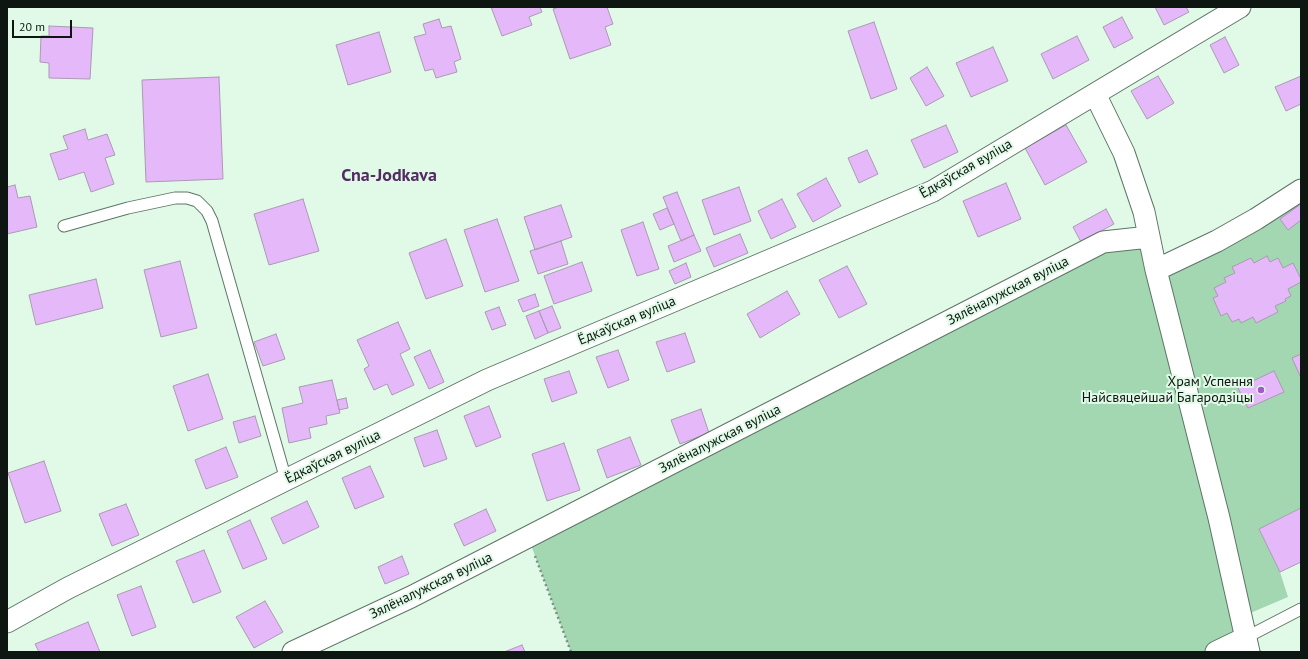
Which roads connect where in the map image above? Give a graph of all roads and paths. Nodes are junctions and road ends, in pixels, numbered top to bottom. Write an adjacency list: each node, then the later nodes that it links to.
1 (1240, 7): 2 (street, Ёдкаўская вуліца)
2 (1094, 94): 5 (street); 7 (street, Ёдкаўская вуліца)
3 (1301, 190): 6 (street)
4 (64, 226): 7 (lane)
5 (1149, 237): 6 (street); 8 (street, Зялёналужская вуліца)
6 (1156, 270): 11 (street)
7 (286, 480): 10 (street, Ёдкаўская вуліца)
8 (528, 537): 12 (street, Зялёналужская вуліца); 13 (path)
9 (1301, 609): 11 (lane)
10 (7, 622)
11 (1247, 645): 14 (street)
12 (293, 652)
13 (571, 652)
14 (1216, 652)

